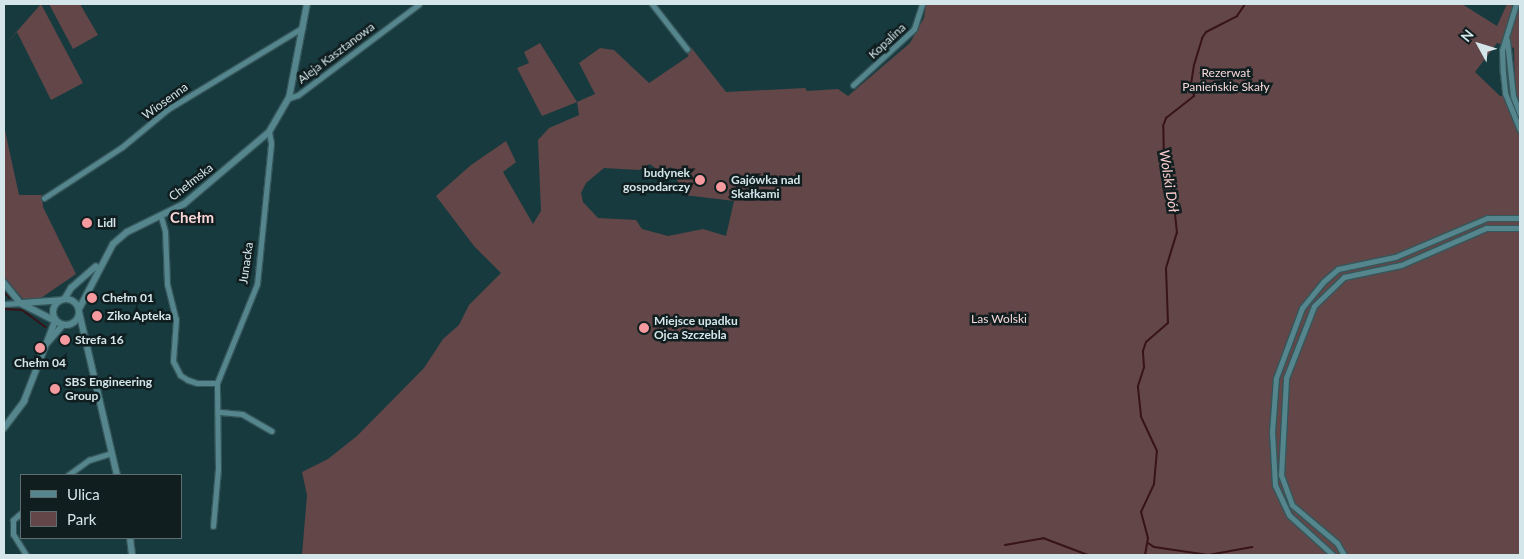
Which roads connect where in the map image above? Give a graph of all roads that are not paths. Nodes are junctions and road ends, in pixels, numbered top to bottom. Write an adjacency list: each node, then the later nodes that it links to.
1 (306, 4): 6 (street)
2 (418, 4): 10 (street, Aleja Kasztanowa)
3 (652, 4): 8 (street)
4 (922, 4): 9 (street, Kopalina)
5 (1516, 4): 7 (street)
6 (302, 28): 10 (street); 14 (street, Wiosenna)
7 (1507, 40): 11 (street); 12 (street)
8 (687, 49)
9 (853, 85)
10 (289, 98): 13 (street)
11 (1520, 114)
12 (1520, 130)
13 (269, 132): 15 (street, Chełmska); 29 (street, Junacka)
14 (44, 198)
15 (161, 217): 18 (street, Chełmska); 29 (street)
16 (1520, 218): 41 (street)
17 (1520, 228): 42 (street)
18 (101, 262): 20 (street, Chełmska); 23 (street, Chełmska)
19 (4, 283): 21 (street)
20 (63, 299): 21 (street); 23 (street); 24 (street)
21 (20, 303): 22 (street); 24 (street)
22 (4, 304)
23 (79, 311): 25 (street); 27 (street)
24 (55, 320): 26 (street); 28 (street)
25 (70, 325): 26 (street); 27 (street)
26 (62, 326): 28 (street)
27 (85, 332): 33 (street)
28 (45, 348): 31 (street)
29 (217, 383): 30 (street, Junacka)
30 (220, 412): 32 (street); 37 (street, Junacka)
31 (4, 428)
32 (272, 432)
33 (112, 454): 34 (street); 35 (street)
34 (69, 474)
35 (117, 474)
36 (20, 514): 39 (street)
37 (213, 526)
38 (130, 539): 40 (street)
39 (26, 555)
40 (132, 555)
41 (1333, 555)
42 (1344, 555)

